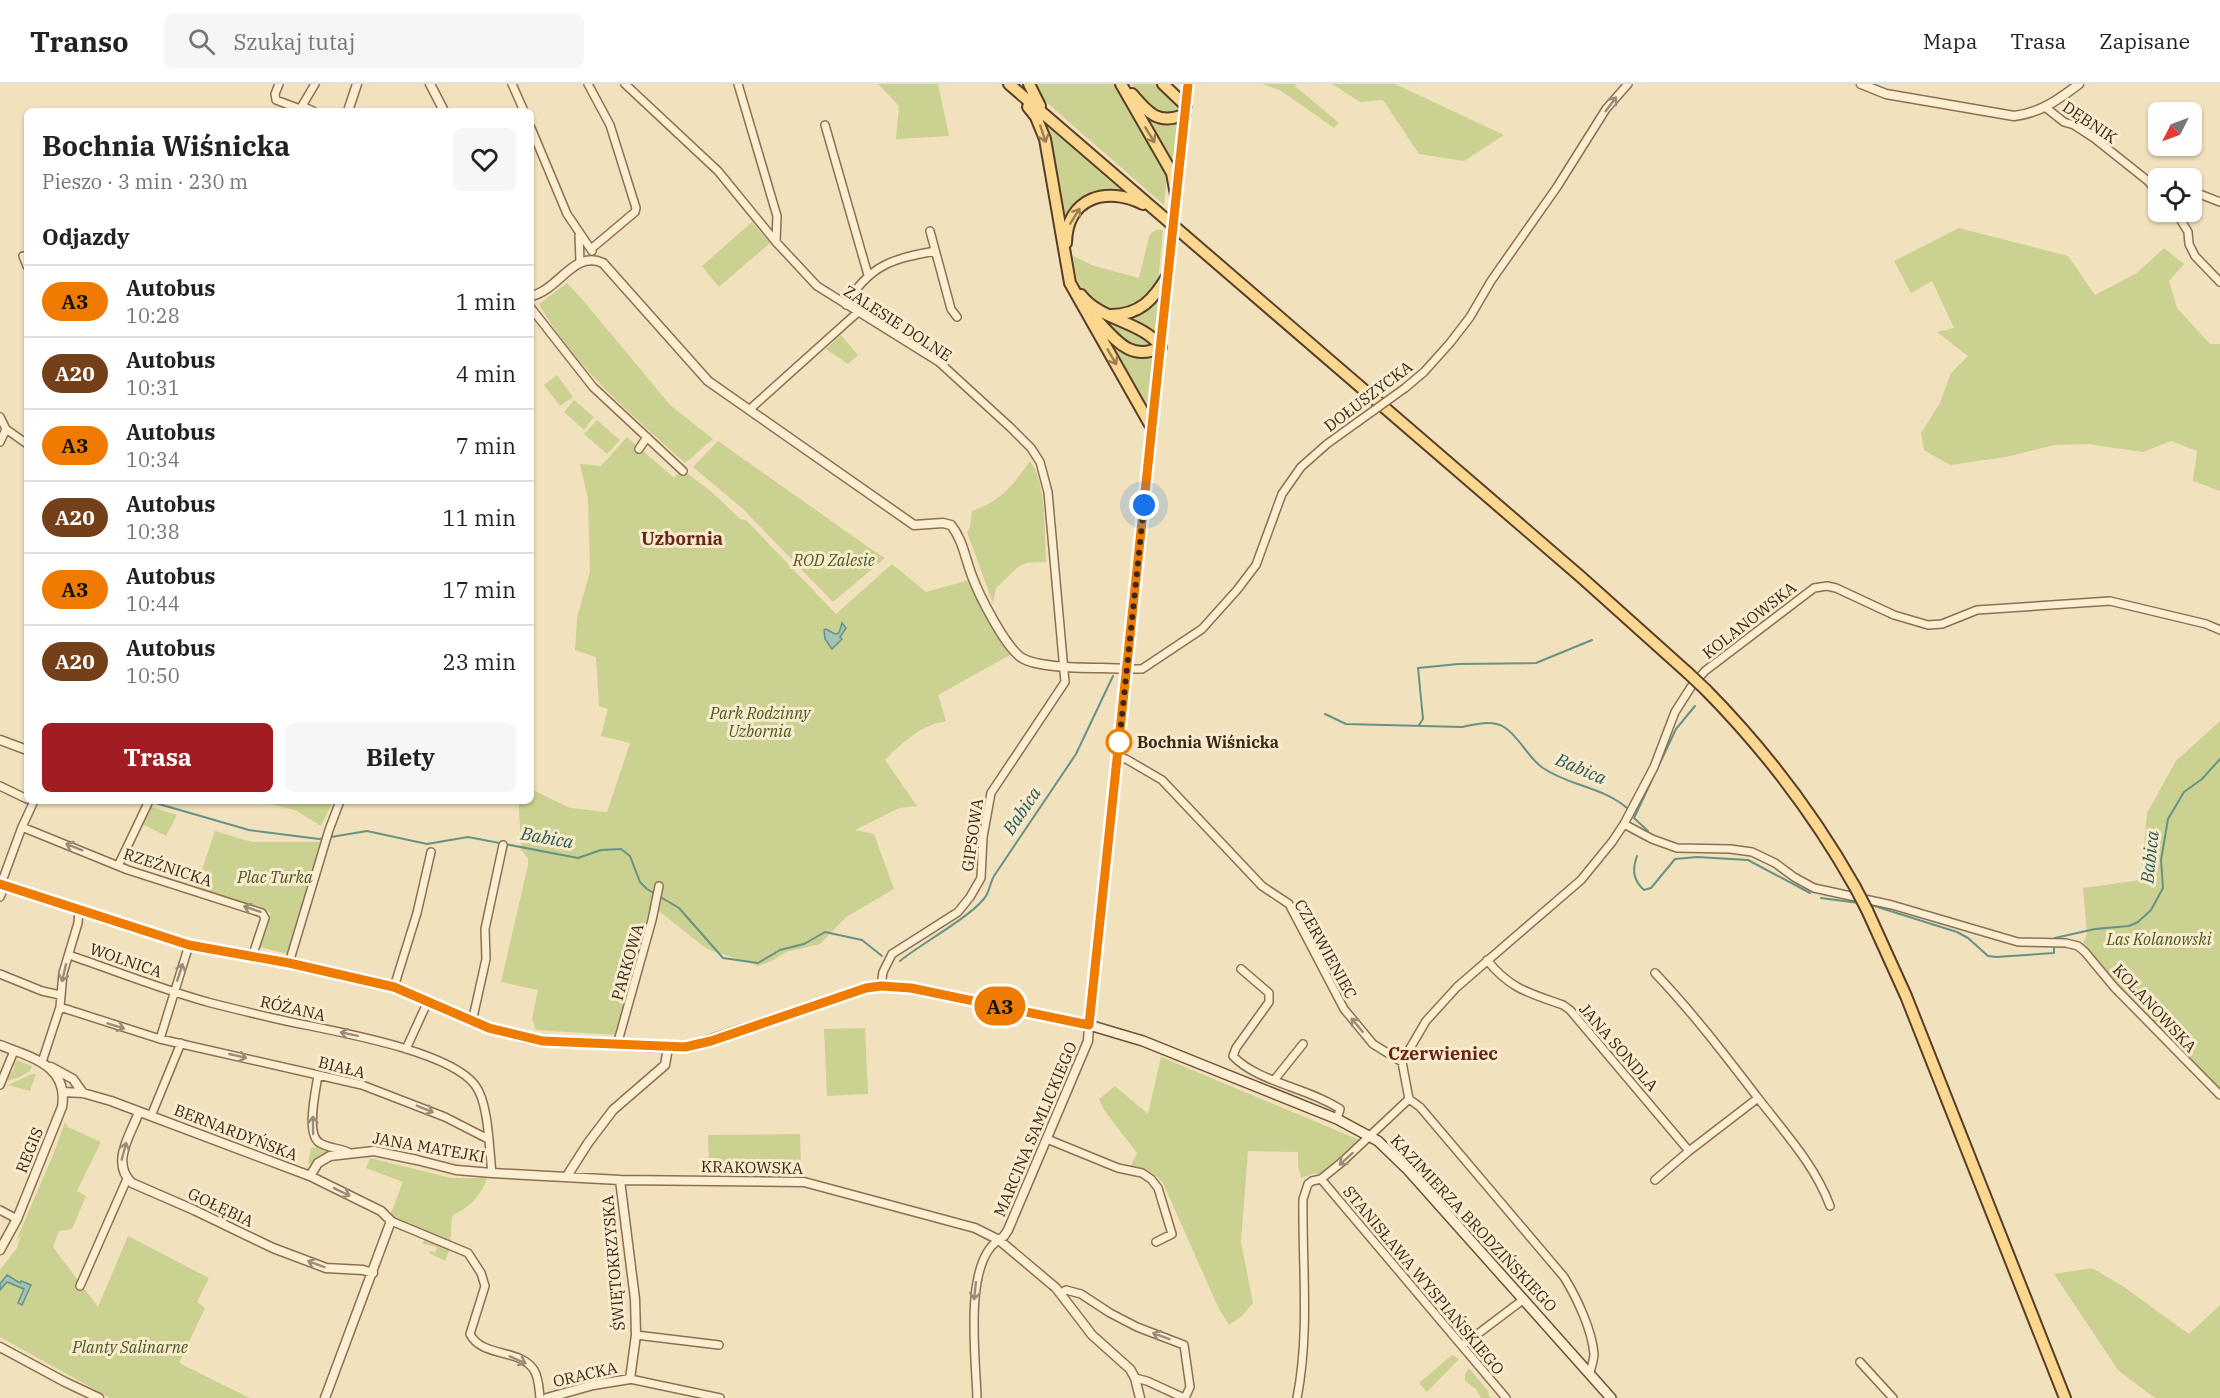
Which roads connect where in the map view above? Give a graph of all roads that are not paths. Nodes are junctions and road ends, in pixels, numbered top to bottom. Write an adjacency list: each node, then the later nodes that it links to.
1 (279, 84): 18 (street)
2 (315, 84): 19 (street)
3 (357, 84): 20 (street)
4 (430, 84): 21 (street)
5 (512, 84): 22 (street)
6 (588, 84): 36 (street)
7 (625, 84): 35 (street, ZALESIE DOLNE)
8 (738, 84): 35 (street)
9 (1029, 84): 25 (main road)
10 (1123, 84): 23 (main road); 28 (main road, one-way to 28)
11 (1163, 84): 23 (main road)
12 (1188, 84): 23 (main road)
13 (1628, 84): 62 (street, DOŁUSZYCKA, one-way to 13, bridge)
14 (1861, 84): 17 (street)
15 (2079, 84): 17 (street)
16 (1010, 85): 25 (main road); 45 (main road, one-way to 45)
17 (2045, 107): 27 (street, DĘBNIK)
18 (297, 108)
19 (301, 108)
20 (349, 108)
21 (442, 108)
22 (523, 108)
23 (1186, 110): 28 (main road)
24 (825, 125): 40 (street)
25 (1061, 128): 31 (main road)
26 (534, 135): 34 (street)
27 (2148, 181)
28 (1176, 195): 41 (main road, bridge)
29 (2202, 195): 30 (street)
30 (2220, 202)
31 (1160, 213): 48 (main road, one-way to 31); 160 (main road, bridge)
32 (2182, 222): 42 (street)
33 (930, 231): 37 (street)
34 (579, 234): 36 (street); 39 (street)
35 (776, 242): 44 (street, ZALESIE DOLNE)
36 (591, 249): 38 (street)
37 (935, 251): 40 (street); 49 (street)
38 (595, 259): 39 (street); 51 (street)
39 (580, 262): 43 (street)
40 (867, 275): 44 (street)
41 (1168, 275): 48 (main road); 50 (main road)
42 (2220, 282)
43 (534, 295)
44 (846, 305): 47 (street, ZALESIE DOLNE)
45 (1083, 306): 50 (main road); 53 (main road, one-way to 53)
46 (534, 312): 55 (street)
47 (858, 312): 51 (street); 61 (street, ZALESIE DOLNE)
48 (1107, 315): 50 (main road)
49 (957, 317)
50 (1161, 347): 53 (main road)
51 (749, 410): 61 (street)
52 (0, 417): 54 (street)
53 (1152, 428): 62 (main road)
54 (6, 429): 56 (street); 57 (street)
55 (647, 437): 58 (street); 59 (street)
56 (0, 442)
57 (24, 442)
58 (639, 448)
59 (683, 471)
60 (2220, 630): 71 (street, KOLANOWSKA)
61 (1063, 666): 62 (street); 88 (street, GIPSOWA)
62 (1127, 669): 65 (main road)
63 (0, 740): 64 (street)
64 (24, 749)
65 (1118, 758): 95 (main road); 104 (street, CZERWIENIEC, one-way to 65)
66 (0, 786): 67 (street)
67 (24, 798)
68 (32, 804): 72 (street)
69 (339, 804): 84 (street)
70 (147, 805): 75 (street)
71 (1624, 824): 83 (street, KOLANOWSKA); 111 (street, KOLANOWSKA)
72 (22, 826): 75 (street, RZEŹNICKA, one-way to 72); 76 (street)
73 (504, 845): 94 (street)
74 (431, 852): 89 (street)
75 (118, 866): 82 (street, RZEŹNICKA, one-way to 75)
76 (2, 885): 78 (street); 79 (street)
77 (659, 888): 100 (street, PARKOWA)
78 (0, 897)
79 (79, 911): 80 (street); 81 (street)
80 (189, 945): 82 (street); 90 (street, one-way to 80)
81 (69, 955): 90 (street, WOLNICA); 91 (street, one-way to 91)
82 (252, 957): 84 (street)
83 (1487, 960): 104 (street, KOLANOWSKA); 120 (street, JANA SONDLA)
84 (289, 963): 89 (street)
85 (1241, 969): 107 (street)
86 (1655, 973): 112 (street)
87 (0, 974): 91 (street)
88 (881, 986): 95 (street); 101 (street)
89 (394, 987): 92 (street)
90 (174, 991): 96 (street); 102 (street, RÓŻANA, one-way to 90)
91 (60, 996): 93 (street)
92 (428, 1001): 94 (street); 102 (street)
93 (60, 1007): 96 (street, BIAŁA, one-way to 96); 105 (street)
94 (472, 1022): 100 (street)
95 (1089, 1025): 116 (main road, KAZIMIERZA BRODZIŃSKIEGO); 119 (street, MARCINA SAMLICKIEGO)
96 (160, 1039): 97 (street, BIAŁA)
97 (181, 1043): 106 (street, BIAŁA, one-way to 106); 115 (street)
98 (1303, 1044): 107 (street)
99 (0, 1045): 103 (street)
100 (617, 1045): 101 (street)
101 (668, 1048): 124 (street)
102 (406, 1049): 118 (street, RÓŻANA)
103 (15, 1051): 105 (street); 108 (street)
104 (1402, 1062): 113 (street)
105 (44, 1063): 109 (street); 110 (street)
106 (318, 1075): 118 (street, BIAŁA, one-way to 118); 121 (street, one-way to 106)
107 (1275, 1079): 116 (street)
108 (0, 1085)
109 (63, 1092): 110 (street, BERNARDYŃSKA); 131 (street, REGIS)
110 (83, 1093): 114 (street, BERNARDYŃSKA)
111 (2220, 1095)
112 (1758, 1098): 120 (street); 129 (street)
113 (1409, 1099): 117 (street); 145 (street)
114 (139, 1112): 115 (street, BERNARDYŃSKA); 125 (street, one-way to 114)
115 (151, 1116): 123 (street, BERNARDYŃSKA)
116 (1337, 1119): 117 (main road, KAZIMIERZA BRODZIŃSKIEGO)
117 (1370, 1136): 126 (street, one-way to 126); 139 (main road, KAZIMIERZA BRODZIŃSKIEGO)
118 (488, 1139): 122 (street, RÓŻANA)
119 (1047, 1139): 133 (street, MARCINA SAMLICKIEGO); 134 (street)
120 (1689, 1151): 128 (street)
121 (348, 1152): 122 (street, JANA MATEJKI); 123 (street, JANA MATEJKI)
122 (492, 1173): 124 (street, JANA MATEJKI)
123 (310, 1176): 132 (street, BERNARDYŃSKA, one-way to 132)
124 (567, 1176): 127 (street, KRAKOWSKA)
125 (127, 1179): 136 (street, GOŁĘBIA, one-way to 125); 137 (street)
126 (1321, 1179): 142 (street, STANISŁAWA WYSPIAŃSKIEGO); 156 (street)
127 (620, 1180): 133 (street, KRAKOWSKA); 140 (street, ŚWIĘTOKRZYSKA)
128 (1655, 1180)
129 (1830, 1206)
130 (0, 1210): 131 (street)
131 (17, 1219): 135 (street, REGIS)
132 (391, 1221): 136 (street); 151 (street, one-way to 151)
133 (999, 1240): 138 (street, KRAKOWSKA); 153 (street, one-way to 153)
134 (1156, 1242)
135 (0, 1250)
136 (373, 1273): 150 (street)
137 (80, 1286)
138 (1061, 1293): 146 (street, KRAKOWSKA); 155 (street, one-way to 138)
139 (1524, 1299): 142 (street); 145 (main road, KAZIMIERZA BRODZIŃSKIEGO)
140 (636, 1335): 141 (street); 147 (street, ŚWIĘTOKRZYSKA)
141 (719, 1345)
142 (1463, 1345): 157 (street, STANISŁAWA WYSPIAŃSKIEGO)
143 (0, 1347): 149 (street)
144 (1860, 1362): 159 (street)
145 (1590, 1373): 158 (main road, KAZIMIERZA BRODZIŃSKIEGO)
146 (1136, 1378): 154 (street); 155 (street)
147 (630, 1380): 148 (street, ORACKA); 152 (street)
148 (552, 1397)
149 (99, 1398)
150 (325, 1398)
151 (540, 1398)
152 (720, 1398)
153 (977, 1398)
154 (1140, 1398)
155 (1185, 1398)
156 (1297, 1398)
157 (1506, 1398)
158 (1611, 1398)
159 (1893, 1398)
160 (2066, 1398)

